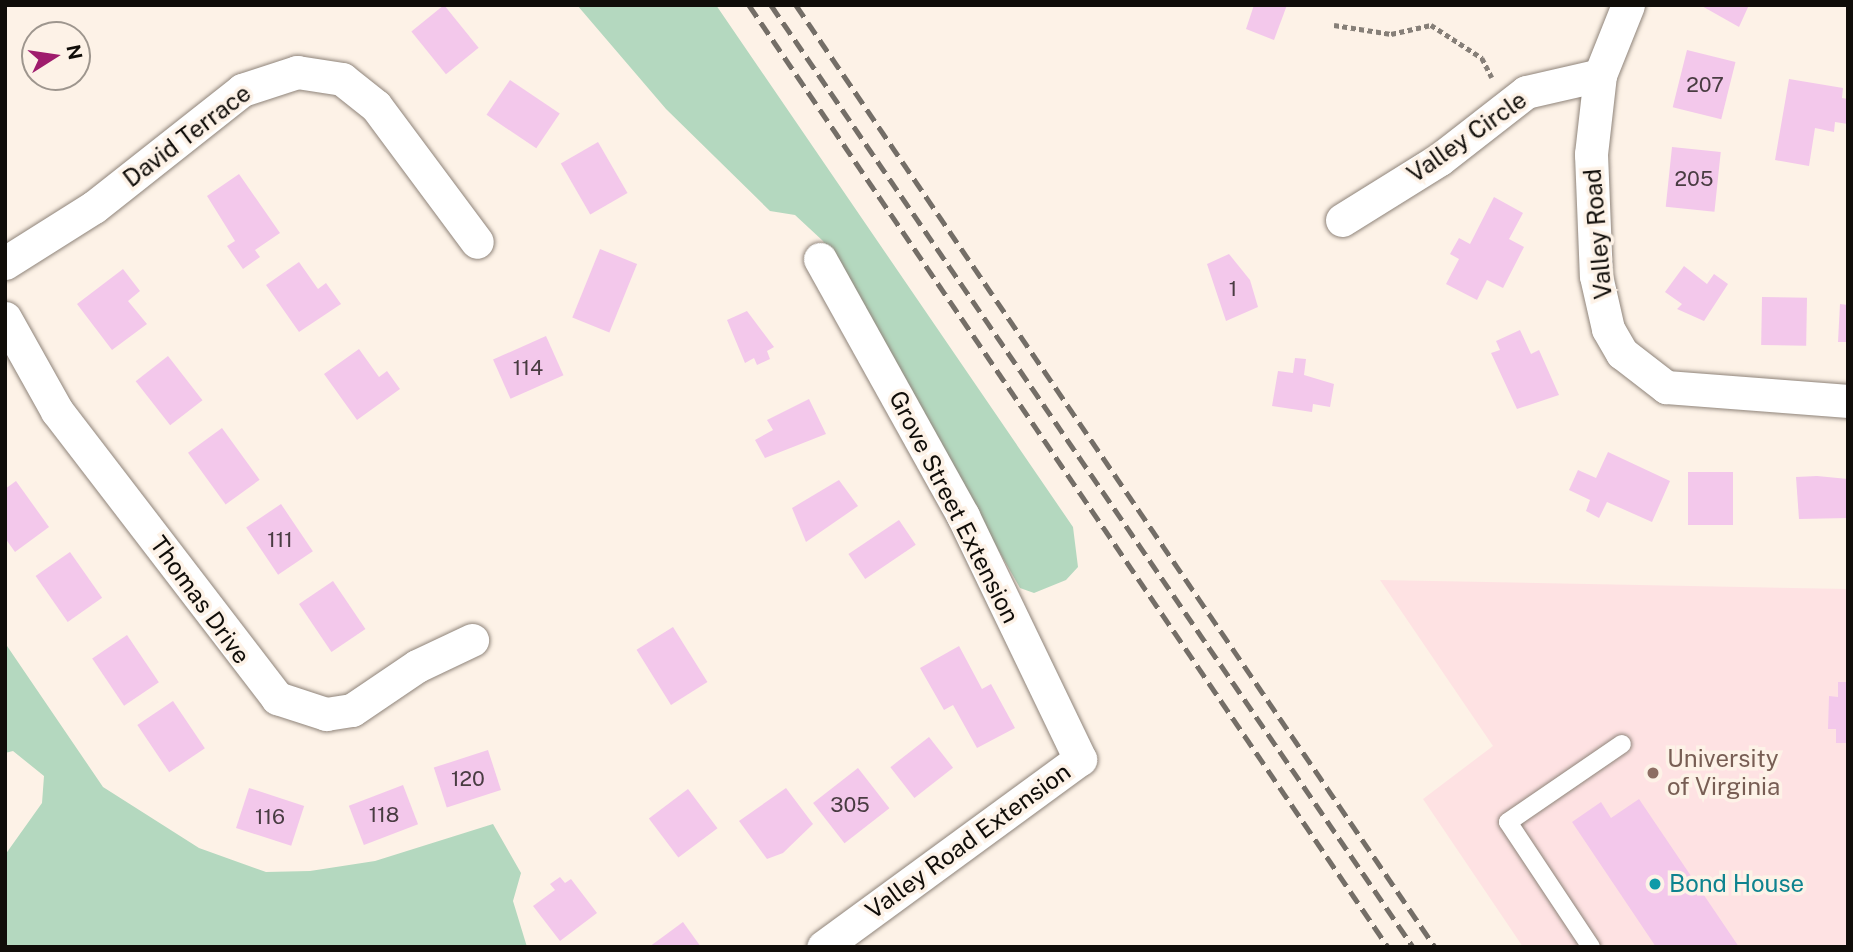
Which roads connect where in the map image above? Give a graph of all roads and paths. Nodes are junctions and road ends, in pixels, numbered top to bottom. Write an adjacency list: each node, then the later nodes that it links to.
1 (1628, 5): 3 (street, Valley Road)
2 (1334, 25): 4 (path)
3 (1600, 75): 4 (street, Valley Circle); 10 (street, Valley Road)
4 (1507, 107): 5 (street, Valley Circle)
5 (1342, 220)
6 (477, 242): 8 (street, David Terrace)
7 (820, 259): 13 (street, Grove Street Extension)
8 (5, 262)
9 (5, 318): 11 (street, Thomas Drive)
10 (1848, 401)
11 (472, 640)
12 (1622, 744): 15 (lane)
13 (1080, 759): 14 (street, Valley Road Extension)
14 (823, 947)
15 (1591, 947)

